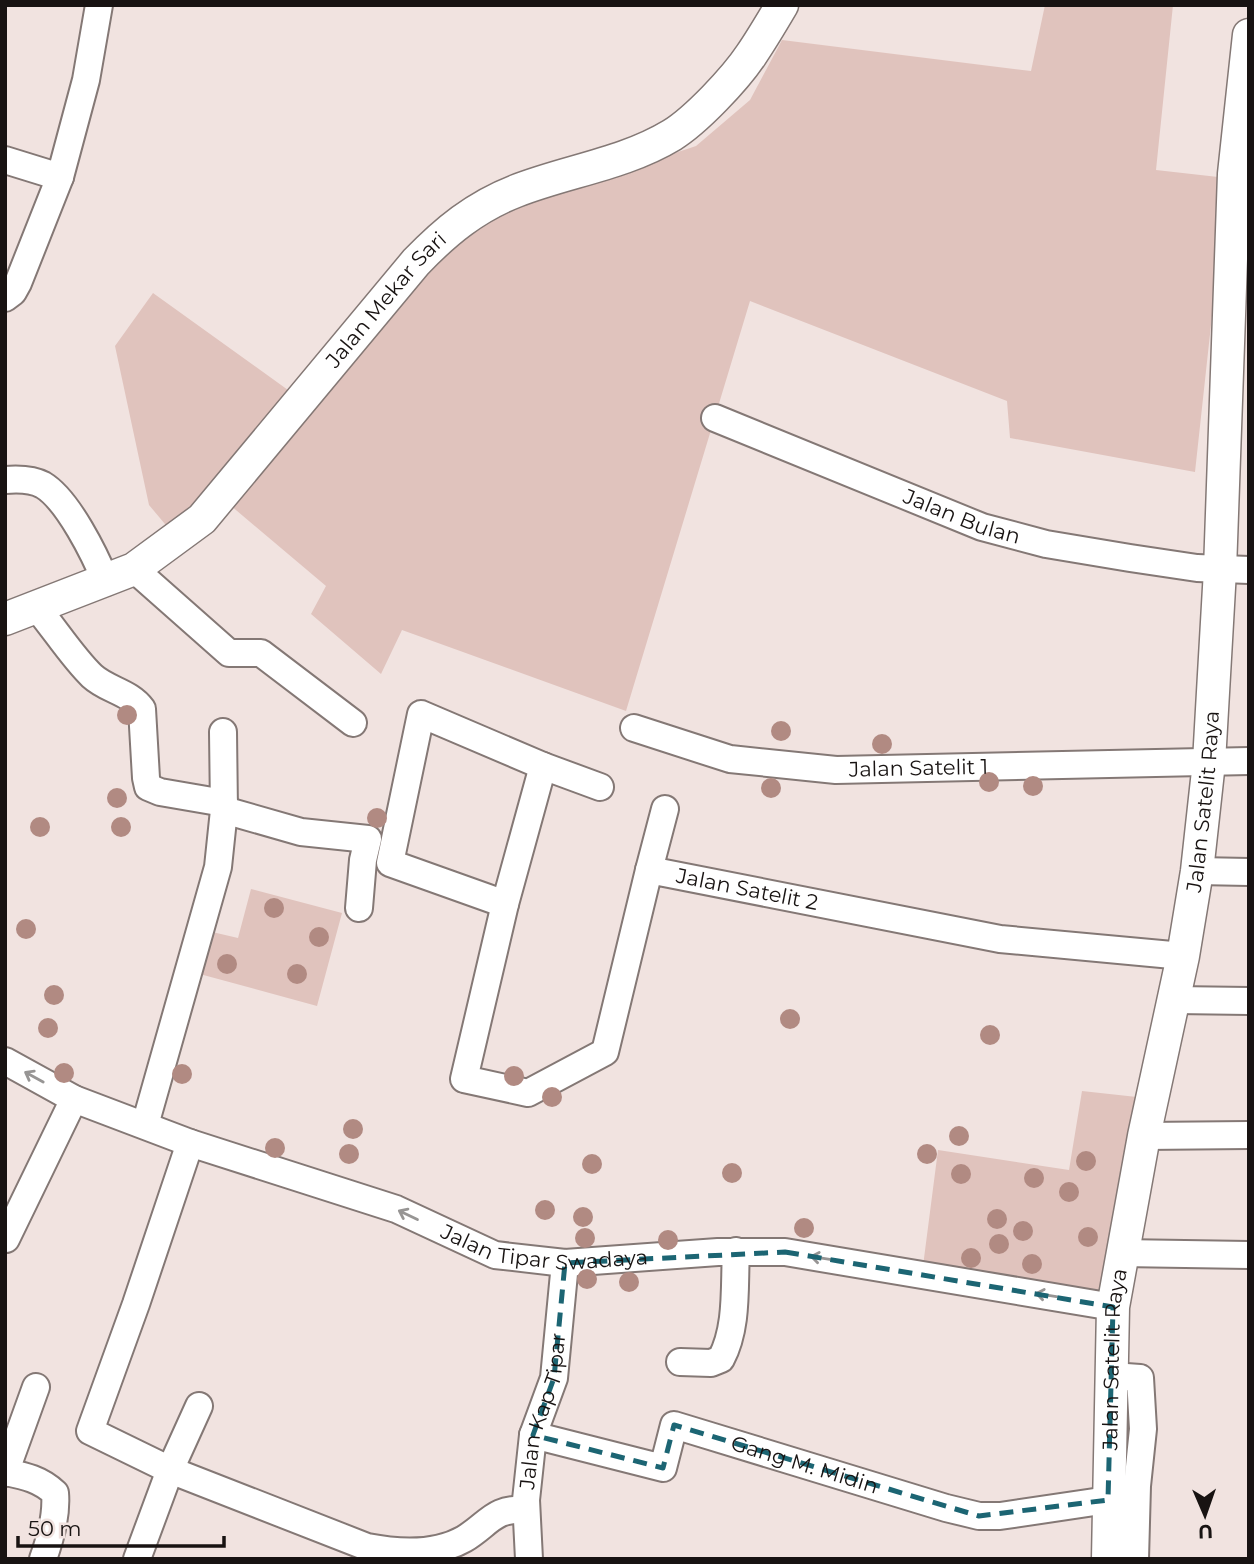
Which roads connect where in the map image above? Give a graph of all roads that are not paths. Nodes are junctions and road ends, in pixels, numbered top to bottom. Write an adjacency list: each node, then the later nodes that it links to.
1 (99, 5): 5 (street)
2 (782, 5): 10 (street, Jalan Mekar Sari)
3 (1249, 35): 9 (street, Jalan Satelit Raya)
4 (5, 160): 5 (street)
5 (60, 177): 6 (street)
6 (9, 295)
7 (715, 418): 9 (street, Jalan Bulan)
8 (5, 480): 10 (street)
9 (1235, 570): 17 (street, Jalan Satelit Raya)
10 (120, 575): 11 (street, Jalan Mekar Sari); 13 (street)
11 (37, 608): 12 (street, Jalan Mekar Sari); 20 (street)
12 (5, 620)
13 (353, 723)
14 (634, 728): 17 (street, Jalan Satelit 1)
15 (223, 732): 20 (street)
16 (1249, 761): 17 (street, Jalan Satelit 1)
17 (1209, 762): 23 (street, Jalan Satelit Raya)
18 (543, 766): 19 (street); 25 (street); 25 (street)
19 (600, 787)
20 (224, 807): 26 (street); 32 (street)
21 (665, 809): 22 (street)
22 (649, 870): 25 (street, Jalan Satelit 2); 27 (street, Jalan Satelit 2)
23 (1197, 870): 24 (street); 27 (street, Jalan Satelit Raya)
24 (1249, 872)
25 (505, 904)
26 (359, 908)
27 (1183, 956): 28 (street, Jalan Satelit Raya)
28 (1175, 1000): 29 (street); 34 (street, Jalan Satelit Raya)
29 (1249, 1000)
30 (5, 1061): 31 (street, Jalan Tipar Swadaya, one-way to 30)
31 (74, 1099): 32 (street, Jalan Tipar Swadaya); 36 (street)
32 (145, 1125): 35 (street, Jalan Tipar Swadaya)
33 (1249, 1135): 34 (street)
34 (1144, 1136): 38 (street, Jalan Satelit Raya)
35 (190, 1143): 40 (street, Jalan Tipar Swadaya, one-way to 35); 47 (street)
36 (6, 1239)
37 (736, 1251): 40 (street, Jalan Tipar Swadaya); 41 (street, Jalan Tipar Swadaya, one-way to 37); 42 (street)
38 (1121, 1253): 39 (street); 41 (street, Jalan Satelit Raya)
39 (1249, 1255)
40 (565, 1263): 46 (street, Jalan Kap Tipar)
41 (1113, 1307): 43 (street, Jalan Satelit Raya)
42 (680, 1362)
43 (1112, 1376): 49 (street, Jalan Satelit Raya); 55 (street)
44 (36, 1387): 48 (street)
45 (199, 1406): 47 (street)
46 (533, 1435): 49 (street, Gang M. Midin); 50 (street, Jalan Kap Tipar)
47 (170, 1470): 50 (street); 52 (street)
48 (5, 1473): 51 (street)
49 (1108, 1500): 54 (street, Jalan Satelit Raya)
50 (526, 1510): 53 (street, Jalan Kap Tipar)
51 (43, 1559)
52 (137, 1559)
53 (529, 1559)
54 (1108, 1559)
55 (1135, 1559)

